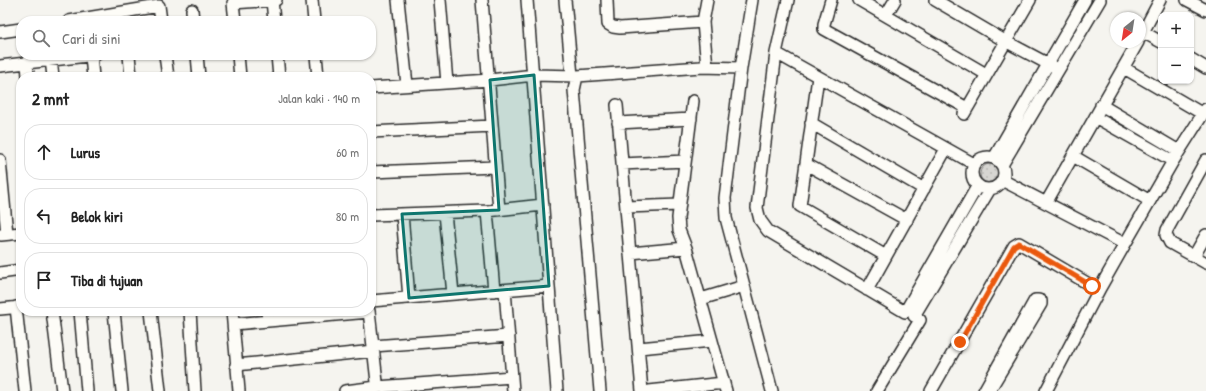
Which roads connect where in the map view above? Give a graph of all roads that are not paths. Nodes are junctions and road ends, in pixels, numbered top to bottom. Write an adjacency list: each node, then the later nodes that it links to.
1 (272, 0): 2 (street); 26 (street); 27 (street)
2 (276, 0)
3 (312, 0): 28 (street)
4 (398, 0): 71 (street)
5 (440, 0): 70 (street)
6 (482, 0): 69 (street)
7 (527, 0): 66 (street)
8 (565, 0): 67 (street)
9 (607, 0): 29 (street)
10 (707, 0): 29 (street)
11 (752, 0): 52 (street)
12 (788, 0): 37 (street)
13 (830, 0): 65 (street)
14 (859, 0): 23 (street)
15 (895, 0): 23 (street)
16 (935, 0): 34 (street)
17 (1085, 0): 49 (street)
18 (1100, 0): 55 (street)
19 (1160, 0): 30 (street)
20 (1187, 0): 22 (street)
21 (1025, 2): 34 (street)
22 (1206, 10)
23 (886, 15): 65 (street)
24 (99, 16): 25 (street)
25 (160, 16)
26 (234, 16)
27 (274, 16)
28 (314, 16)
29 (703, 22): 51 (street)
30 (1146, 27)
31 (16, 30): 32 (street)
32 (0, 32)
33 (1146, 36): 35 (street)
34 (1006, 41): 49 (street); 65 (street)
35 (1158, 41)
36 (1135, 48): 53 (street)
37 (776, 53): 68 (street); 126 (street)
38 (43, 60): 48 (street)
39 (51, 60): 57 (street)
40 (91, 60): 58 (street)
41 (129, 60): 59 (street)
42 (166, 60): 60 (street)
43 (197, 60): 61 (street)
44 (238, 60): 62 (street)
45 (277, 60): 63 (street)
46 (316, 60): 64 (street)
47 (1194, 61): 54 (street)
48 (27, 62): 50 (street); 56 (street)
49 (1048, 64): 55 (street); 90 (street)
50 (0, 66)
51 (707, 67): 52 (street); 67 (street)
52 (741, 68): 123 (street)
53 (1124, 68): 75 (street); 76 (street)
54 (1206, 68)
55 (1059, 70): 90 (street)
56 (28, 72)
57 (52, 72)
58 (93, 72)
59 (131, 72)
60 (167, 72)
61 (199, 72)
62 (240, 72)
63 (279, 72)
64 (318, 72)
65 (986, 74)
66 (534, 75): 67 (street); 69 (street); 103 (street)
67 (574, 76): 163 (street)
68 (818, 77): 80 (street); 83 (street)
69 (490, 80): 70 (street); 81 (street)
70 (447, 83): 71 (street)
71 (407, 85): 72 (street)
72 (376, 88)
73 (693, 101): 78 (street)
74 (617, 105): 79 (street)
75 (1101, 105): 77 (street); 84 (street)
76 (1205, 112): 84 (street)
77 (1095, 117): 85 (street); 89 (street)
78 (690, 119): 79 (street); 88 (street)
79 (618, 123): 91 (street)
80 (812, 123): 92 (street); 98 (street)
81 (492, 126): 82 (street); 94 (street)
82 (376, 132)
83 (946, 149): 93 (street); 98 (street)
84 (1179, 151): 89 (street)
85 (1072, 156): 100 (street); 101 (street)
86 (0, 160): 112 (street)
87 (1206, 160): 118 (street)
88 (685, 161): 91 (street); 102 (street)
89 (1173, 161): 100 (street)
90 (998, 162): 93 (street); 96 (street)
91 (622, 164): 104 (street)
92 (806, 164): 110 (street); 117 (street)
93 (974, 164): 97 (street)
94 (495, 167): 95 (street); 105 (street)
95 (376, 172)
96 (1002, 180): 99 (street); 101 (street)
97 (978, 185): 99 (street); 143 (street)
98 (924, 189): 110 (street)
99 (990, 189): 143 (street)
100 (1150, 200): 114 (street)
101 (1046, 203): 114 (street)
102 (679, 204): 104 (street); 115 (street)
103 (543, 205): 105 (street); 122 (street)
104 (626, 207): 116 (street)
105 (499, 210): 106 (street)
106 (487, 211): 107 (street); 127 (street)
107 (445, 213): 108 (street); 128 (street)
108 (402, 214): 109 (street); 129 (street)
109 (376, 215)
110 (907, 220): 117 (street)
111 (16, 234): 112 (street)
112 (4, 235)
113 (1206, 235): 118 (street)
114 (1125, 244): 124 (street)
115 (686, 248): 116 (street); 130 (street)
116 (630, 253): 148 (street)
117 (886, 256): 126 (street)
118 (1194, 256): 119 (street)
119 (1206, 263)
120 (16, 271): 121 (street)
121 (0, 273)
122 (549, 286): 125 (street); 162 (street)
123 (744, 286): 130 (street); 166 (street)
124 (1100, 288): 168 (street); 171 (street)
125 (506, 290): 127 (street); 145 (street)
126 (867, 290): 143 (street)
127 (494, 291): 128 (street)
128 (453, 294): 129 (street)
129 (409, 298): 131 (street)
130 (701, 298): 146 (street)
131 (376, 306)
132 (16, 307): 133 (street)
133 (0, 309)
134 (19, 316): 153 (street)
135 (53, 316): 154 (street)
136 (80, 316): 155 (street)
137 (114, 316): 156 (street)
138 (152, 316): 157 (street)
139 (190, 316): 158 (street)
140 (233, 316): 144 (street)
141 (268, 316): 144 (street)
142 (371, 316): 147 (street)
143 (913, 316): 167 (street)
144 (234, 324): 149 (street)
145 (509, 336): 147 (street); 150 (street)
146 (712, 341): 148 (street); 151 (street)
147 (373, 348): 149 (street); 152 (street)
148 (639, 348): 164 (street)
149 (236, 365): 159 (street)
150 (512, 377): 152 (street); 161 (street)
151 (725, 387): 165 (street)
152 (378, 389): 160 (street)
153 (25, 391)
154 (62, 391)
155 (87, 391)
156 (122, 391)
157 (160, 391)
158 (195, 391)
159 (239, 391)
160 (345, 391)
161 (513, 391)
162 (557, 391)
163 (600, 391)
164 (642, 391)
165 (649, 391)
166 (772, 391)
167 (877, 391)
168 (932, 391)
169 (984, 391): 170 (street)
170 (989, 391)
171 (1046, 391)

